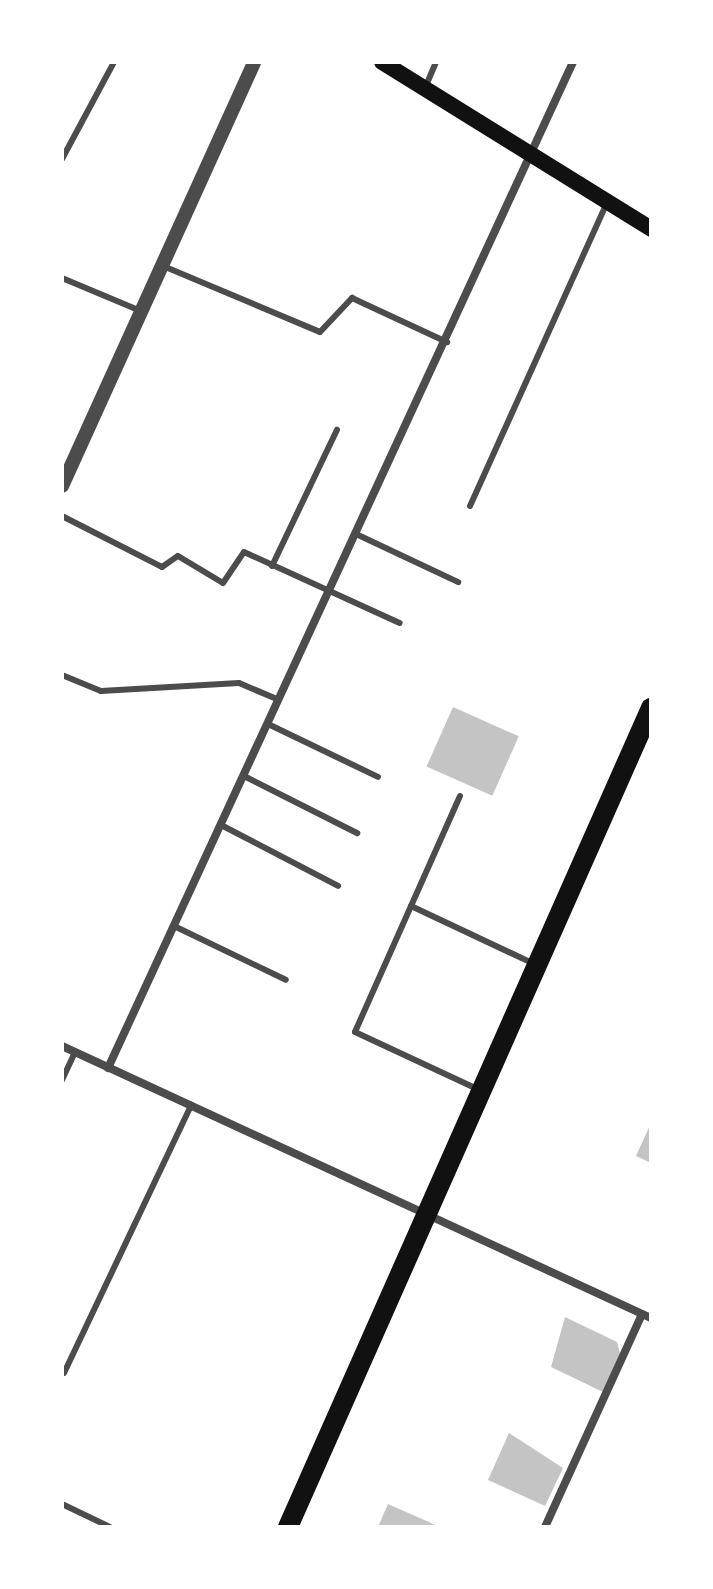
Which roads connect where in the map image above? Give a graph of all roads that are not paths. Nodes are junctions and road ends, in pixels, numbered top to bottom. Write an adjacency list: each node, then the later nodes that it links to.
1 (114, 62): 8 (lane)
2 (254, 62): 11 (street)
3 (382, 62): 6 (main road)
4 (436, 62): 6 (lane)
5 (573, 62): 7 (street)
6 (425, 88): 7 (main road)
7 (532, 155): 9 (main road); 14 (street)
8 (62, 159)
9 (607, 202): 10 (main road); 17 (lane)
10 (651, 229)
11 (163, 266): 13 (street); 14 (lane)
12 (62, 278): 13 (lane)
13 (141, 311): 16 (street)
14 (447, 342): 19 (street)
15 (337, 430): 20 (lane)
16 (62, 486)
17 (470, 506)
18 (62, 516): 20 (lane)
19 (356, 534): 21 (lane); 22 (street)
20 (272, 566): 22 (lane)
21 (458, 582)
22 (329, 592): 23 (lane); 25 (street)
23 (400, 623)
24 (62, 675): 25 (lane)
25 (279, 700): 27 (street)
26 (651, 708): 36 (main road)
27 (268, 724): 28 (street); 29 (lane)
28 (244, 776): 31 (street); 32 (lane)
29 (378, 777)
30 (460, 796): 34 (lane)
31 (221, 825): 33 (lane); 35 (street)
32 (357, 833)
33 (338, 886)
34 (411, 906): 36 (lane); 42 (lane)
35 (174, 926): 37 (lane); 40 (street)
36 (540, 966): 42 (main road)
37 (286, 980)
38 (62, 1046): 39 (street)
39 (75, 1052): 40 (street); 41 (lane)
40 (108, 1068): 43 (street)
41 (62, 1080)
42 (484, 1092): 44 (main road)
43 (191, 1105): 44 (street); 46 (lane)
44 (429, 1215): 45 (street); 49 (main road)
45 (646, 1316): 50 (street)
46 (64, 1373)
47 (62, 1504): 48 (lane)
48 (110, 1527)
49 (288, 1527)
50 (545, 1527)

